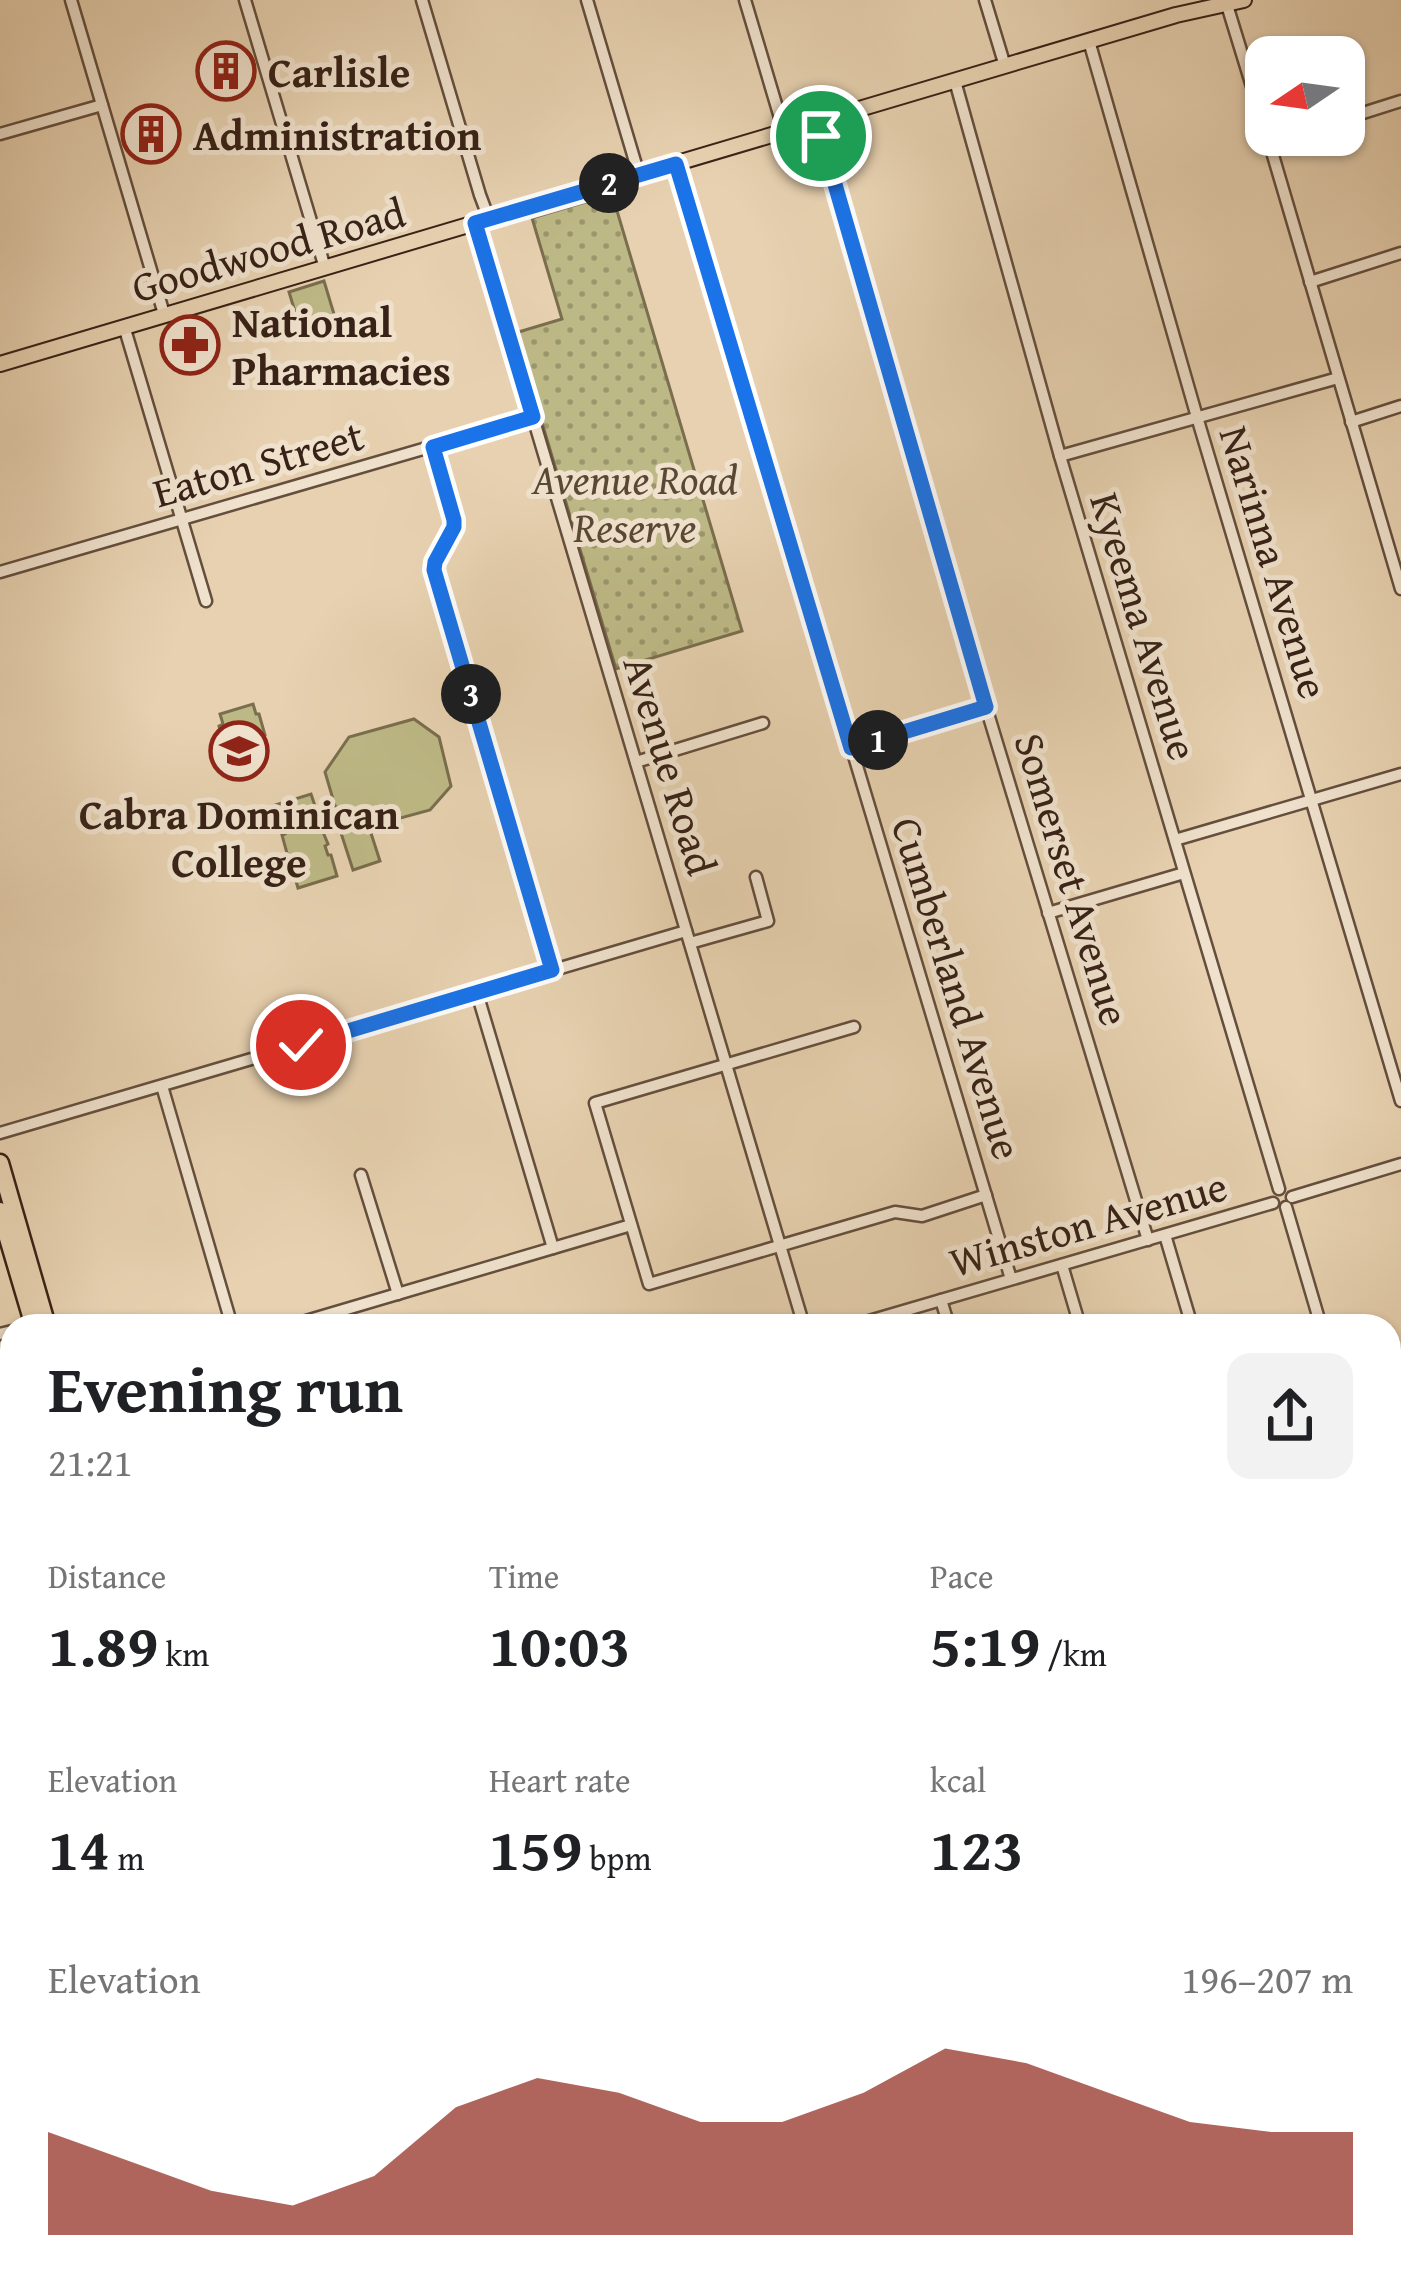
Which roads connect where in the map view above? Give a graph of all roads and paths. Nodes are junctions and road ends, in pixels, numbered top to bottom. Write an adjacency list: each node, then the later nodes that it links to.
1 (71, 0): 16 (street)
2 (245, 0): 26 (street)
3 (422, 0): 24 (street, Avenue Road)
4 (587, 0): 23 (street)
5 (745, 0): 19 (street)
6 (985, 0): 13 (street)
7 (1207, 0): 10 (main road, Goodwood Road)
8 (1244, 0): 9 (main road, Goodwood Road)
9 (1227, 5): 10 (main road, Goodwood Road); 12 (street)
10 (1176, 15): 11 (main road, Goodwood Road)
11 (1089, 40): 13 (main road, Goodwood Road); 34 (street, Narinna Avenue)
12 (1245, 64)
13 (1005, 66): 14 (main road, Goodwood Road)
14 (955, 81): 18 (main road, Goodwood Road); 37 (street, Kyeema Avenue)
15 (1401, 101): 17 (street)
16 (102, 104): 20 (street); 28 (street)
17 (1365, 112)
18 (817, 121): 19 (main road, Goodwood Road); 43 (street, Somerset Avenue)
19 (784, 131): 22 (main road, Goodwood Road)
20 (0, 134)
21 (1273, 156): 27 (street)
22 (676, 164): 23 (main road, Goodwood Road); 45 (street, Cumberland Avenue)
23 (639, 175): 24 (main road, Goodwood Road)
24 (482, 221): 26 (main road, Goodwood Road); 33 (street, Avenue Road)
25 (1401, 254): 27 (street)
26 (325, 268): 28 (main road, Goodwood Road)
27 (1310, 282): 31 (street)
28 (164, 314): 29 (main road, Goodwood Road)
29 (124, 326): 30 (main road, Goodwood Road); 38 (street)
30 (0, 364)
31 (1338, 378): 34 (street); 35 (street)
32 (1401, 406): 35 (street)
33 (533, 417): 36 (street, Eaton Street); 46 (street, Avenue Road)
34 (1197, 417): 37 (street); 48 (street, Narinna Avenue)
35 (1351, 422): 39 (street)
36 (433, 447): 38 (street, Eaton Street); 54 (street)
37 (1060, 456): 49 (street, Kyeema Avenue)
38 (182, 518): 40 (street, Eaton Street); 42 (street)
39 (1397, 558): 41 (street)
40 (0, 572)
41 (1401, 589)
42 (206, 601)
43 (986, 707): 45 (street); 52 (street, Somerset Avenue)
44 (763, 723): 46 (street)
45 (851, 748): 64 (street, Cumberland Avenue)
46 (636, 762): 53 (street, Avenue Road)
47 (1401, 773): 48 (street)
48 (1311, 800): 49 (street); 59 (street, Narinna Avenue)
49 (1175, 840): 50 (street, Kyeema Avenue)
50 (1184, 873): 52 (street); 65 (street, Kyeema Avenue)
51 (756, 877): 53 (street)
52 (1048, 913): 69 (street, Somerset Avenue)
53 (688, 937): 54 (street); 57 (street, Avenue Road)
54 (552, 970): 55 (street)
55 (477, 993): 58 (street); 71 (street)
56 (854, 1027): 57 (street)
57 (726, 1064): 67 (street); 70 (street, Avenue Road)
58 (162, 1086): 60 (street); 78 (street)
59 (1401, 1101)
60 (0, 1133)
61 (0, 1163): 77 (highway)
62 (1401, 1164): 65 (street, Winston Avenue)
63 (361, 1175): 74 (street)
64 (986, 1196): 70 (street); 73 (street, Cumberland Avenue)
65 (1284, 1202): 68 (street, Winston Avenue); 85 (street)
66 (0, 1210): 76 (highway)
67 (631, 1225): 70 (street); 71 (street)
68 (1165, 1235): 69 (street, Winston Avenue); 84 (street)
69 (1148, 1240): 72 (street, Winston Avenue)
70 (779, 1247): 80 (street, Avenue Road)
71 (553, 1248): 74 (street)
72 (1062, 1265): 73 (street, Winston Avenue); 83 (street)
73 (1011, 1280): 75 (street, Winston Avenue)
74 (398, 1294): 79 (street)
75 (941, 1300): 81 (street, Winston Avenue); 82 (street)
76 (34, 1314)
77 (35, 1314)
78 (228, 1314)
79 (330, 1314)
80 (800, 1314)
81 (893, 1314)
82 (945, 1314)
83 (1076, 1314)
84 (1188, 1314)
85 (1317, 1314)

